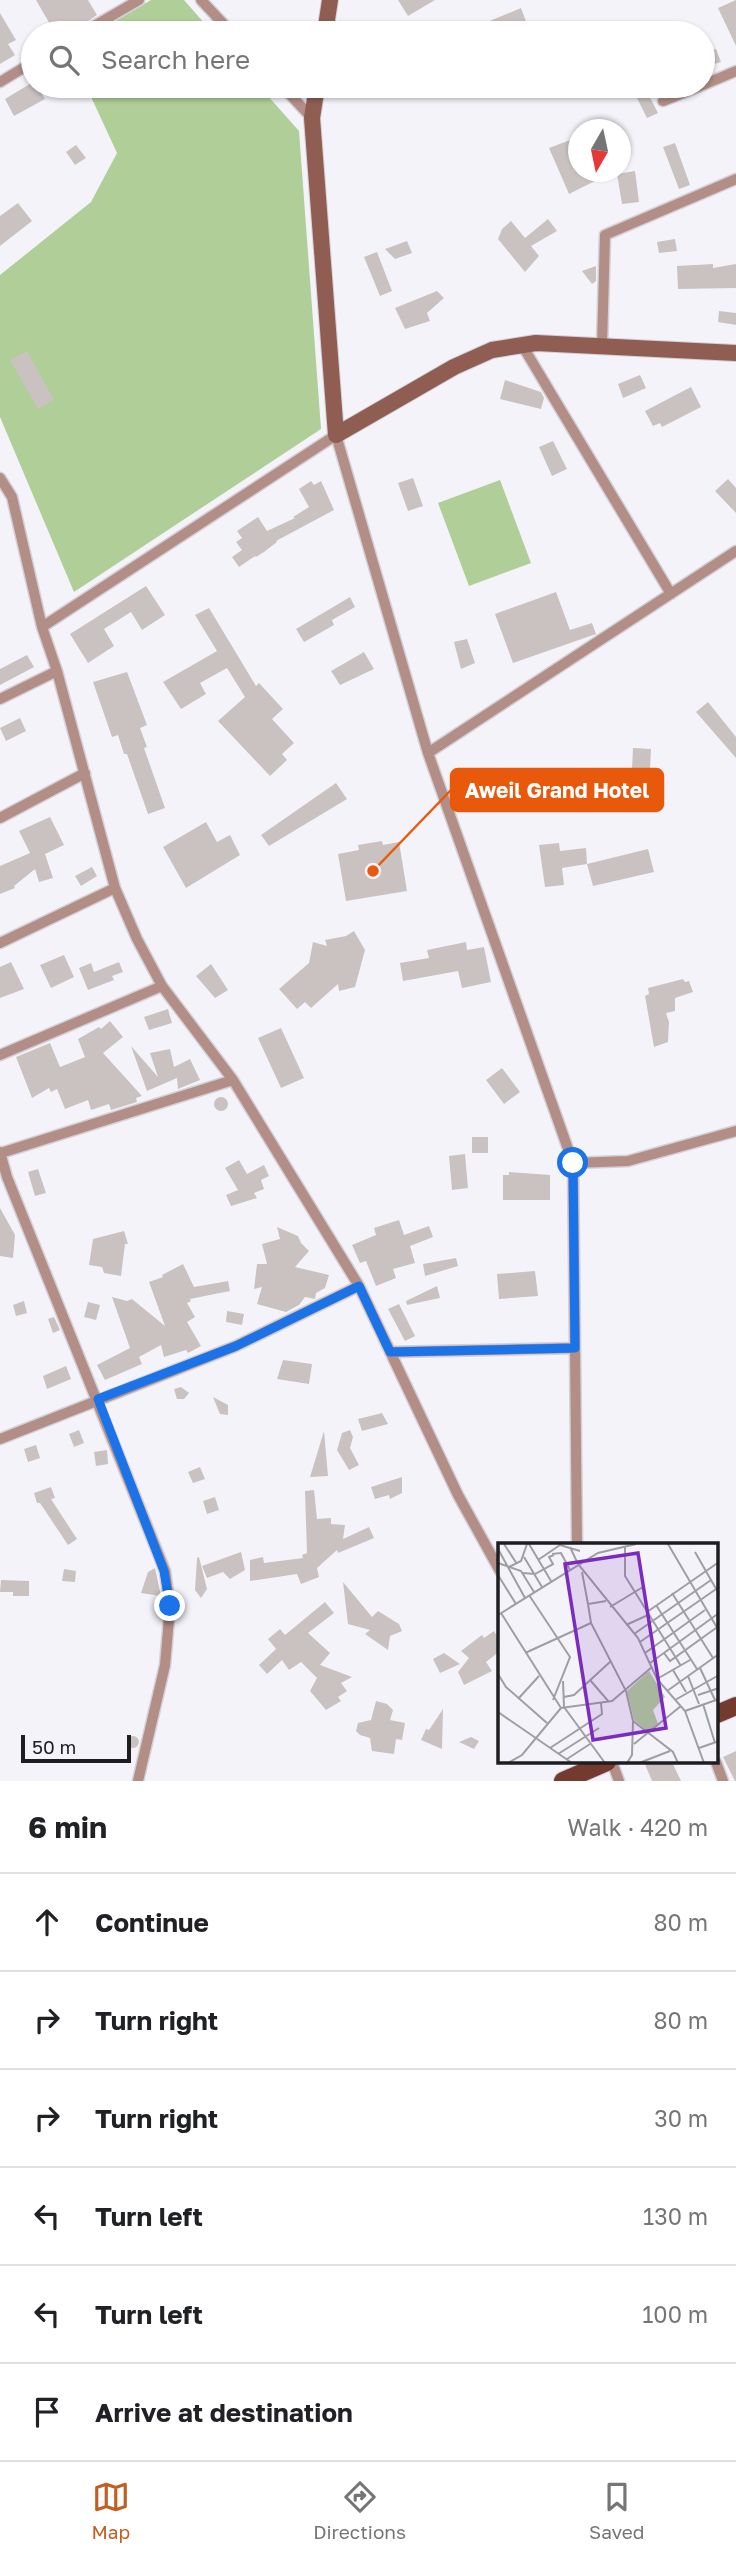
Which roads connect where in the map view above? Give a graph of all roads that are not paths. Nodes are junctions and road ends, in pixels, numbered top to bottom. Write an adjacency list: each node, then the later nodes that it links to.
1 (139, 0): 4 (street)
2 (201, 0): 5 (street)
3 (330, 0): 6 (street)
4 (103, 21)
5 (221, 21)
6 (327, 21)
7 (21, 69): 10 (street)
8 (736, 71): 9 (street)
9 (715, 79)
10 (0, 82)
11 (293, 98): 15 (street)
12 (315, 98): 15 (street)
13 (670, 98): 14 (street)
14 (663, 101)
15 (312, 118): 20 (street)
16 (736, 179): 18 (street)
17 (522, 345): 18 (street); 20 (street); 25 (street)
18 (602, 346): 19 (street)
19 (736, 353)
20 (336, 435): 26 (street); 29 (street)
21 (0, 478): 22 (street)
22 (12, 497): 23 (street); 26 (street)
23 (0, 501)
24 (736, 551): 25 (street)
25 (671, 594): 29 (street)
26 (41, 627): 27 (street)
27 (57, 671): 28 (street); 30 (street)
28 (0, 699)
29 (428, 753): 39 (street)
30 (85, 773): 31 (street); 32 (street)
31 (0, 818)
32 (115, 888): 33 (street); 34 (street)
33 (0, 943)
34 (162, 986): 35 (street); 36 (street)
35 (0, 1055)
36 (233, 1080): 38 (street); 41 (street)
37 (736, 1131): 39 (street)
38 (0, 1152): 40 (street)
39 (573, 1163): 42 (street)
40 (4, 1180): 44 (street)
41 (359, 1286): 43 (street); 44 (street)
42 (575, 1348): 43 (street); 46 (street)
43 (390, 1352): 47 (street)
44 (98, 1399): 45 (street); 53 (street)
45 (0, 1439)
46 (577, 1543)
47 (498, 1567)
48 (736, 1706): 49 (main road)
49 (718, 1714)
50 (602, 1764): 54 (main road)
51 (613, 1764): 55 (street)
52 (717, 1764): 56 (street)
53 (138, 1781)
54 (563, 1781)
55 (619, 1781)
56 (723, 1781)

